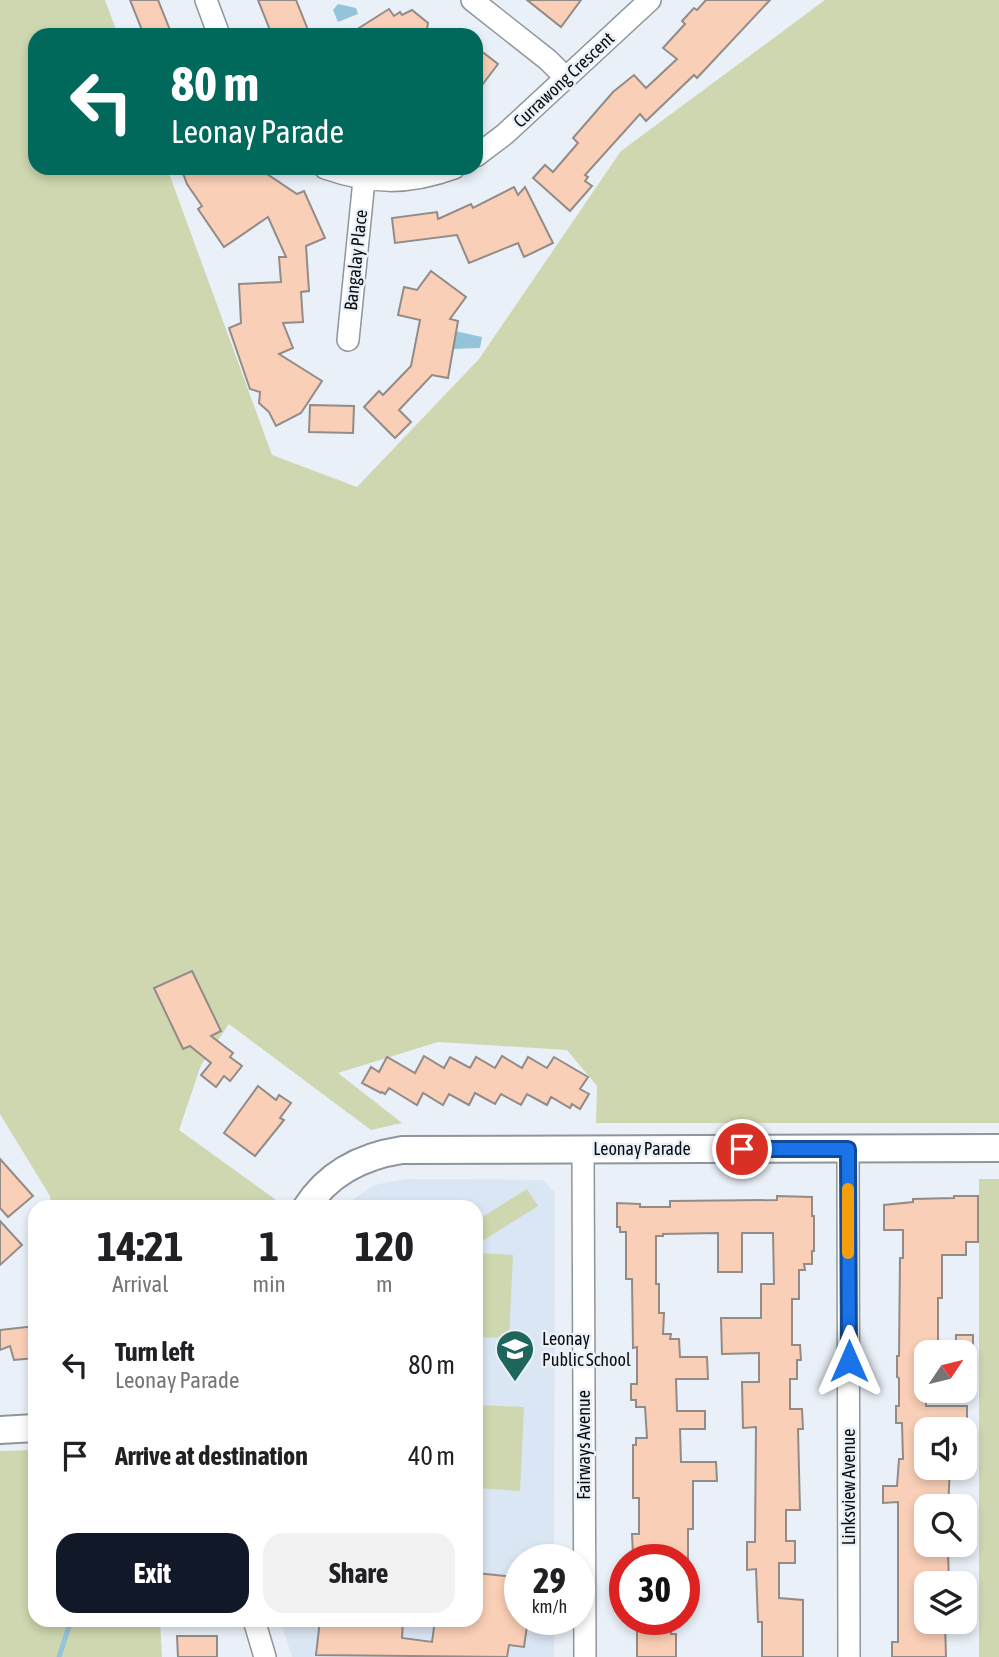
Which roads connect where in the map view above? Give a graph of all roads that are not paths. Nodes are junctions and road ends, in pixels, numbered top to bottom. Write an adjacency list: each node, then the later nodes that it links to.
1 (206, 0): 4 (street)
2 (472, 0): 5 (street)
3 (650, 0): 5 (street, Currawong Crescent)
4 (216, 28)
5 (566, 78): 6 (street, Currawong Crescent)
6 (483, 151)
7 (347, 175): 9 (street)
8 (430, 175): 9 (street)
9 (363, 180): 10 (street, Bangalay Place)
10 (348, 340)
11 (999, 1148): 12 (street, Leonay Parade)
12 (848, 1149): 13 (street, Leonay Parade); 20 (street, Linksview Avenue)
13 (583, 1150): 14 (street, Leonay Parade); 19 (street, Fairways Avenue)
14 (312, 1200)
15 (28, 1428): 16 (street)
16 (0, 1430)
17 (256, 1627): 18 (street)
18 (265, 1657)
19 (585, 1657)
20 (849, 1657)

